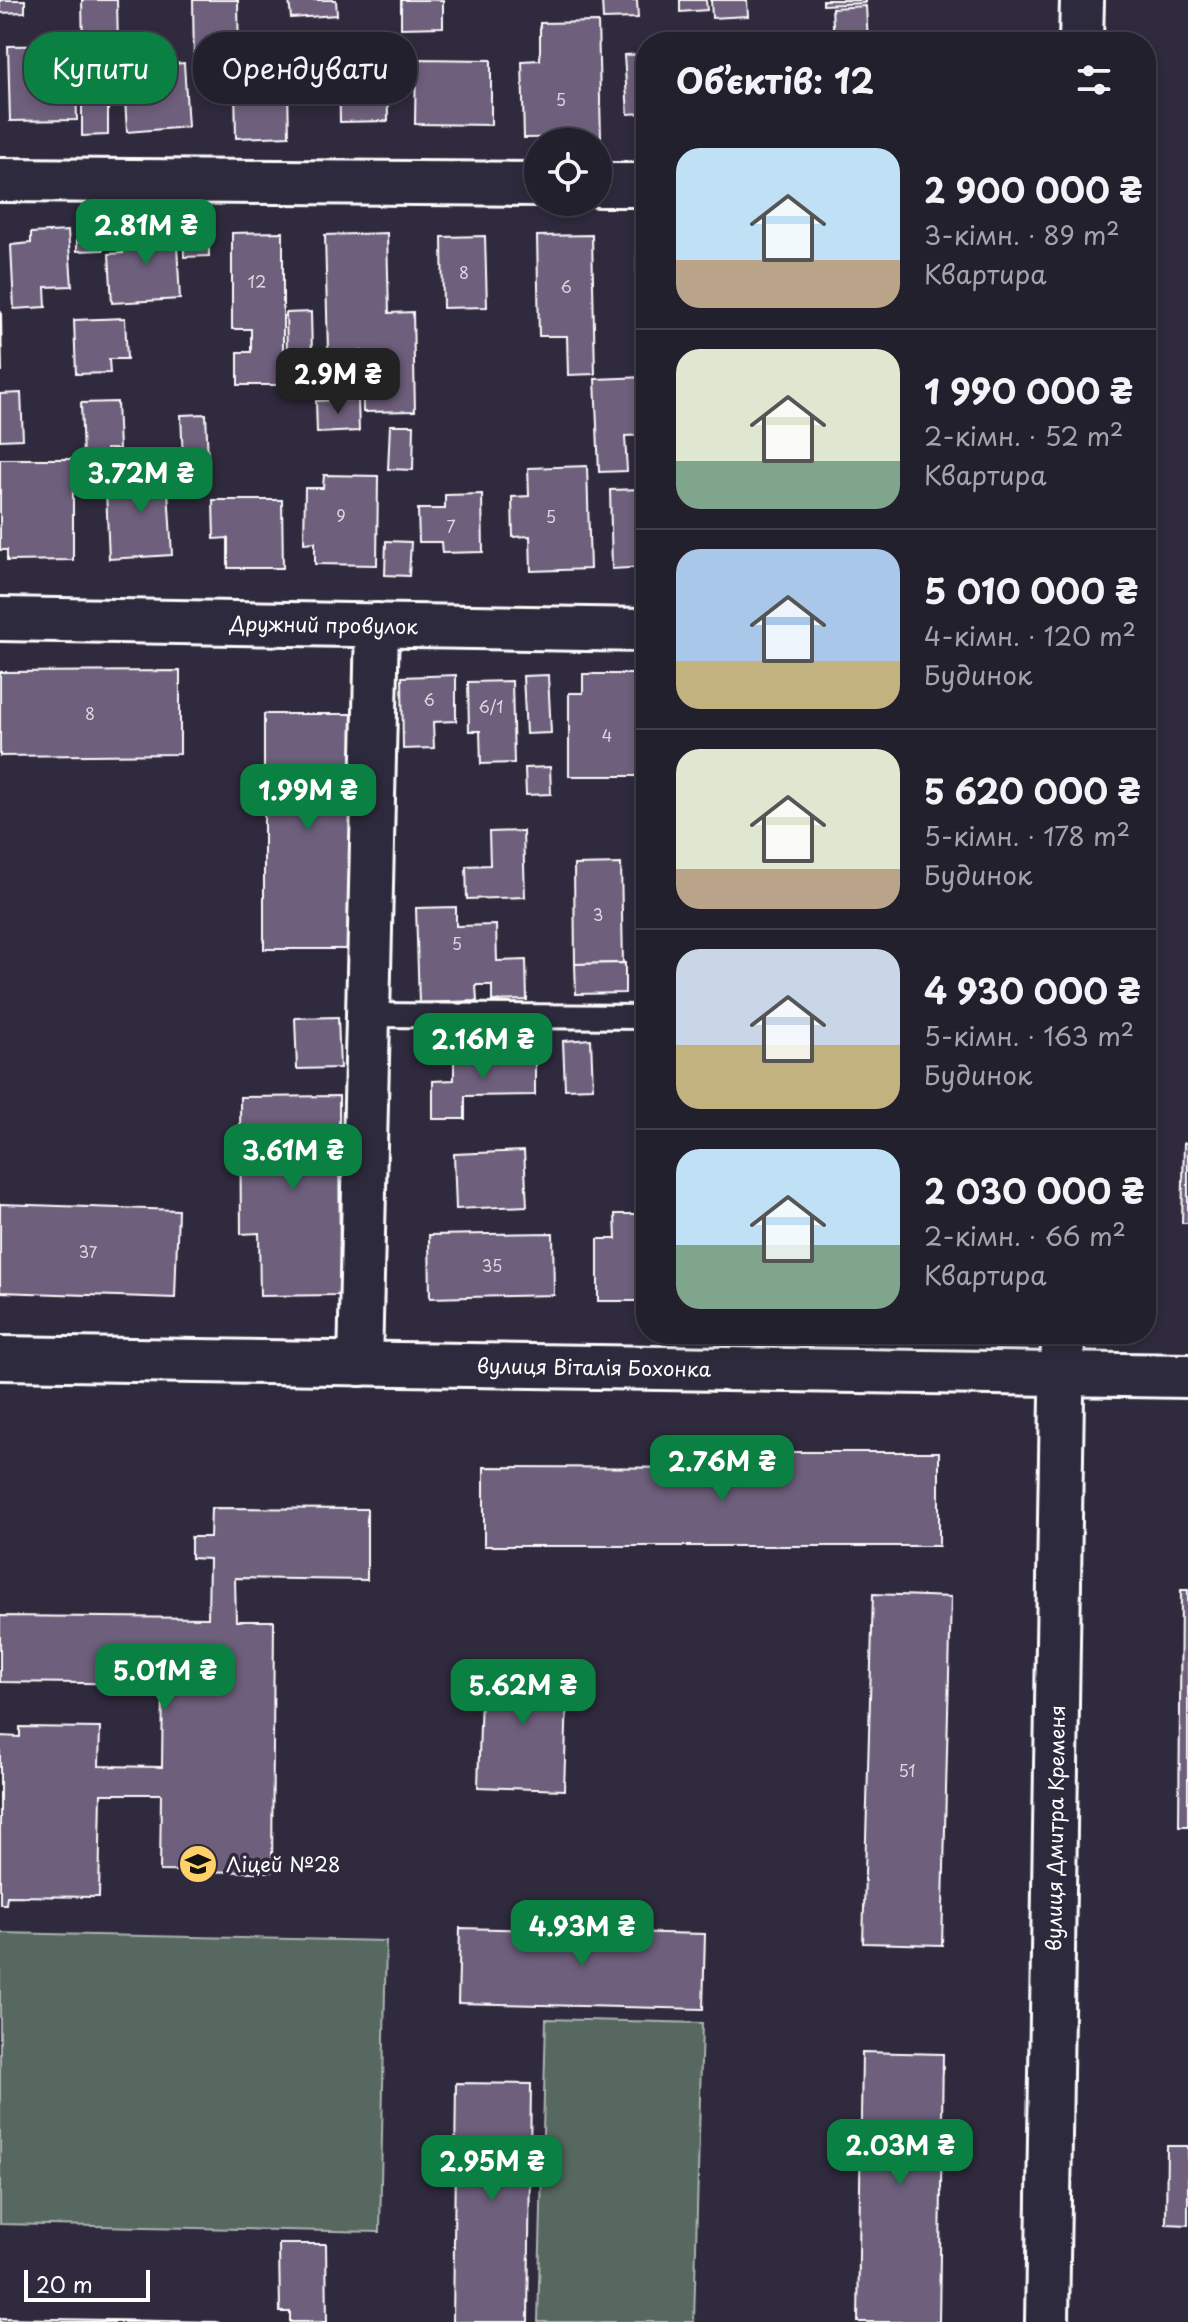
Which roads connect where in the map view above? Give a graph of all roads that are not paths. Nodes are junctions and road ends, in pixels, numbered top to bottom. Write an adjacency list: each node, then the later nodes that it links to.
1 (1082, 0): 2 (street)
2 (1081, 32)
3 (0, 180): 4 (street)
4 (524, 184)
5 (612, 185): 6 (street)
6 (636, 185)
7 (0, 619): 8 (street, Дружний провулок)
8 (377, 625): 9 (street, Дружний провулок); 10 (street)
9 (636, 630)
10 (367, 1015): 11 (lane); 14 (street)
11 (636, 1017)
12 (1063, 1344): 15 (street, вулиця Дмитра Кременя)
13 (0, 1358): 14 (street, вулиця Віталія Бохонка)
14 (360, 1364): 15 (street, вулиця Віталія Бохонка)
15 (1062, 1376): 16 (street, вулиця Віталія Бохонка); 17 (street, вулиця Дмитра Кременя)
16 (1188, 1376)
17 (1047, 2322)

